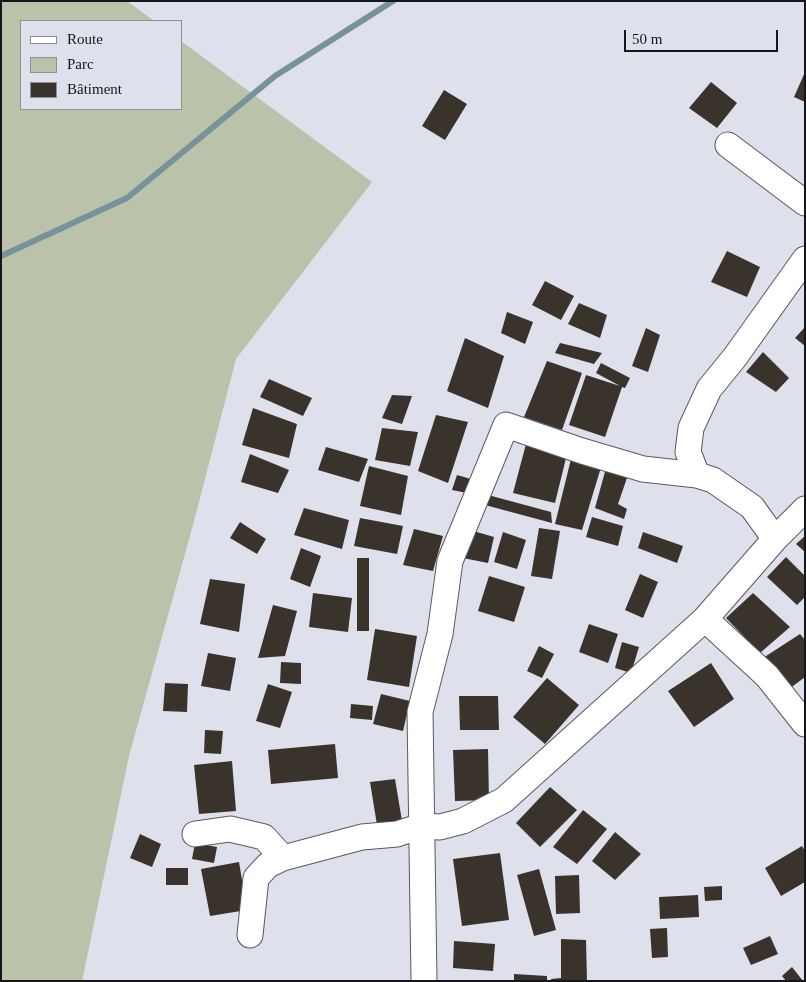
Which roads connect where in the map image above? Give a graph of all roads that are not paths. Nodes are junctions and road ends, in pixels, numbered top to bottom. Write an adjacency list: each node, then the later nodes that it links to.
1 (728, 145): 2 (street)
2 (805, 204)
3 (805, 258): 4 (street)
4 (697, 475): 6 (street); 9 (street)
5 (805, 509): 6 (street)
6 (775, 539): 7 (street)
7 (705, 619): 8 (street); 9 (street)
8 (805, 724)
9 (421, 826): 11 (street); 13 (street)
10 (195, 834): 11 (street)
11 (283, 858): 12 (street)
12 (250, 935)
13 (424, 981)

